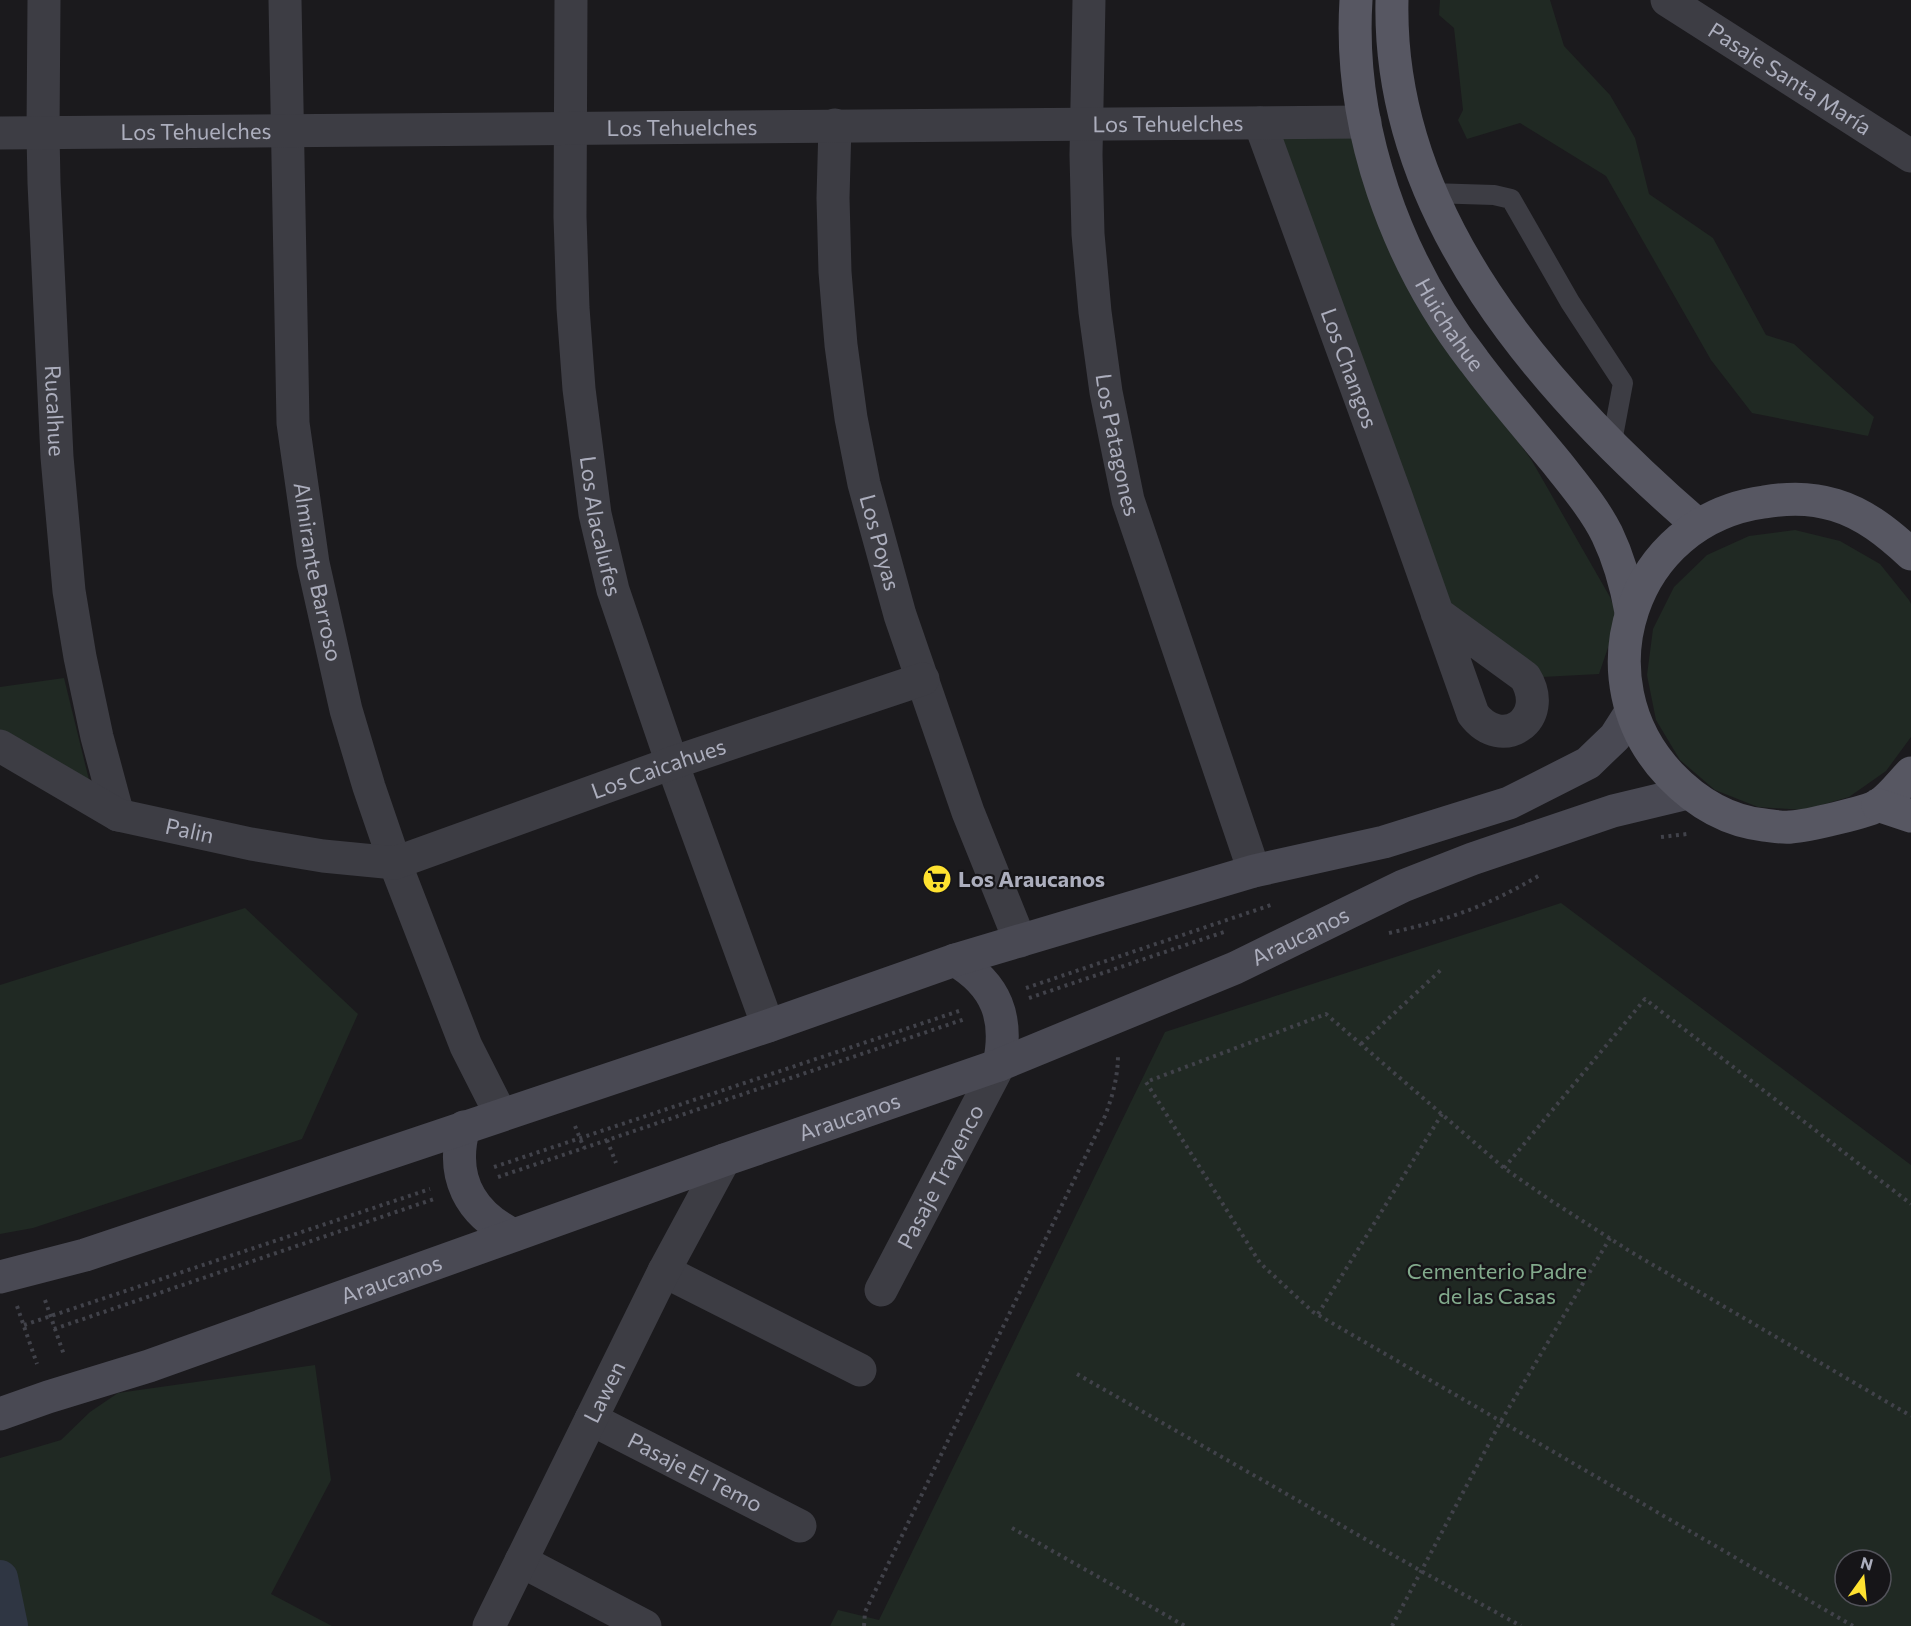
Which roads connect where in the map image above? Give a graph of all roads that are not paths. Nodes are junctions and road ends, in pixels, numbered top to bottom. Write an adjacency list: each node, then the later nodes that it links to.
1 (44, 0): 15 (street, Rucalhue)
2 (285, 0): 13 (street, Almirante Barroso)
3 (571, 0): 12 (street, Los Alacalufes)
4 (1089, 0): 10 (street, Los Patagones)
5 (1356, 0): 8 (main road, Huichahue)
6 (1392, 0): 17 (main road, Huichahue)
7 (1684, 4): 16 (street, Pasaje Santa María)
8 (1365, 122): 9 (street, Los Tehuelches); 21 (main road, Huichahue)
9 (1260, 123): 10 (street, Los Tehuelches); 22 (street, Los Changos)
10 (1086, 124): 11 (street, Los Tehuelches); 33 (street, Los Patagones)
11 (835, 125): 12 (street, Los Tehuelches); 23 (street, Los Poyas)
12 (570, 129): 13 (street, Los Tehuelches); 26 (street, Los Alacalufes)
13 (287, 130): 15 (street, Los Tehuelches); 32 (street, Almirante Barroso)
14 (0, 133): 15 (street, Los Tehuelches)
15 (43, 133): 30 (street, Rucalhue)
16 (1911, 156)
17 (1430, 193): 18 (main road, Huichahue); 18 (lane)
18 (1611, 447): 19 (main road, Huichahue)
19 (1698, 525): 20 (main road); 21 (main road)
20 (1911, 554)
21 (1631, 612): 24 (main road)
22 (1437, 613)
23 (923, 679): 26 (street, Los Caicahues); 34 (street, Los Poyas)
24 (1631, 712): 28 (main road); 33 (main road)
25 (0, 746): 30 (street, Palin)
26 (672, 762): 32 (street, Los Caicahues); 36 (street, Los Alacalufes)
27 (1911, 773): 29 (main road)
28 (1688, 793): 29 (main road); 37 (main road, Araucanos)
29 (1878, 805): 31 (main road)
30 (118, 815): 32 (street, Palin)
31 (1911, 816)
32 (395, 863): 38 (street, Almirante Barroso)
33 (1254, 872): 34 (main road)
34 (1020, 941): 35 (main road)
35 (955, 960): 36 (main road); 37 (main road)
36 (768, 1026): 38 (main road)
37 (999, 1065): 40 (main road, Araucanos); 44 (street, Pasaje Trayenco)
38 (501, 1115): 39 (main road)
39 (464, 1127): 41 (main road); 43 (main road)
40 (724, 1160): 41 (main road, Araucanos); 42 (street, Lawen)
41 (514, 1235): 46 (main road, Araucanos)
42 (664, 1271): 45 (street); 47 (street, Lawen)
43 (14, 1273)
44 (881, 1290)
45 (860, 1370)
46 (0, 1414)
47 (591, 1419): 48 (street, Pasaje El Temo); 49 (street, Lawen)
48 (800, 1526)
49 (521, 1562): 50 (street, Lawen); 51 (street)
50 (489, 1626)
51 (645, 1626)

